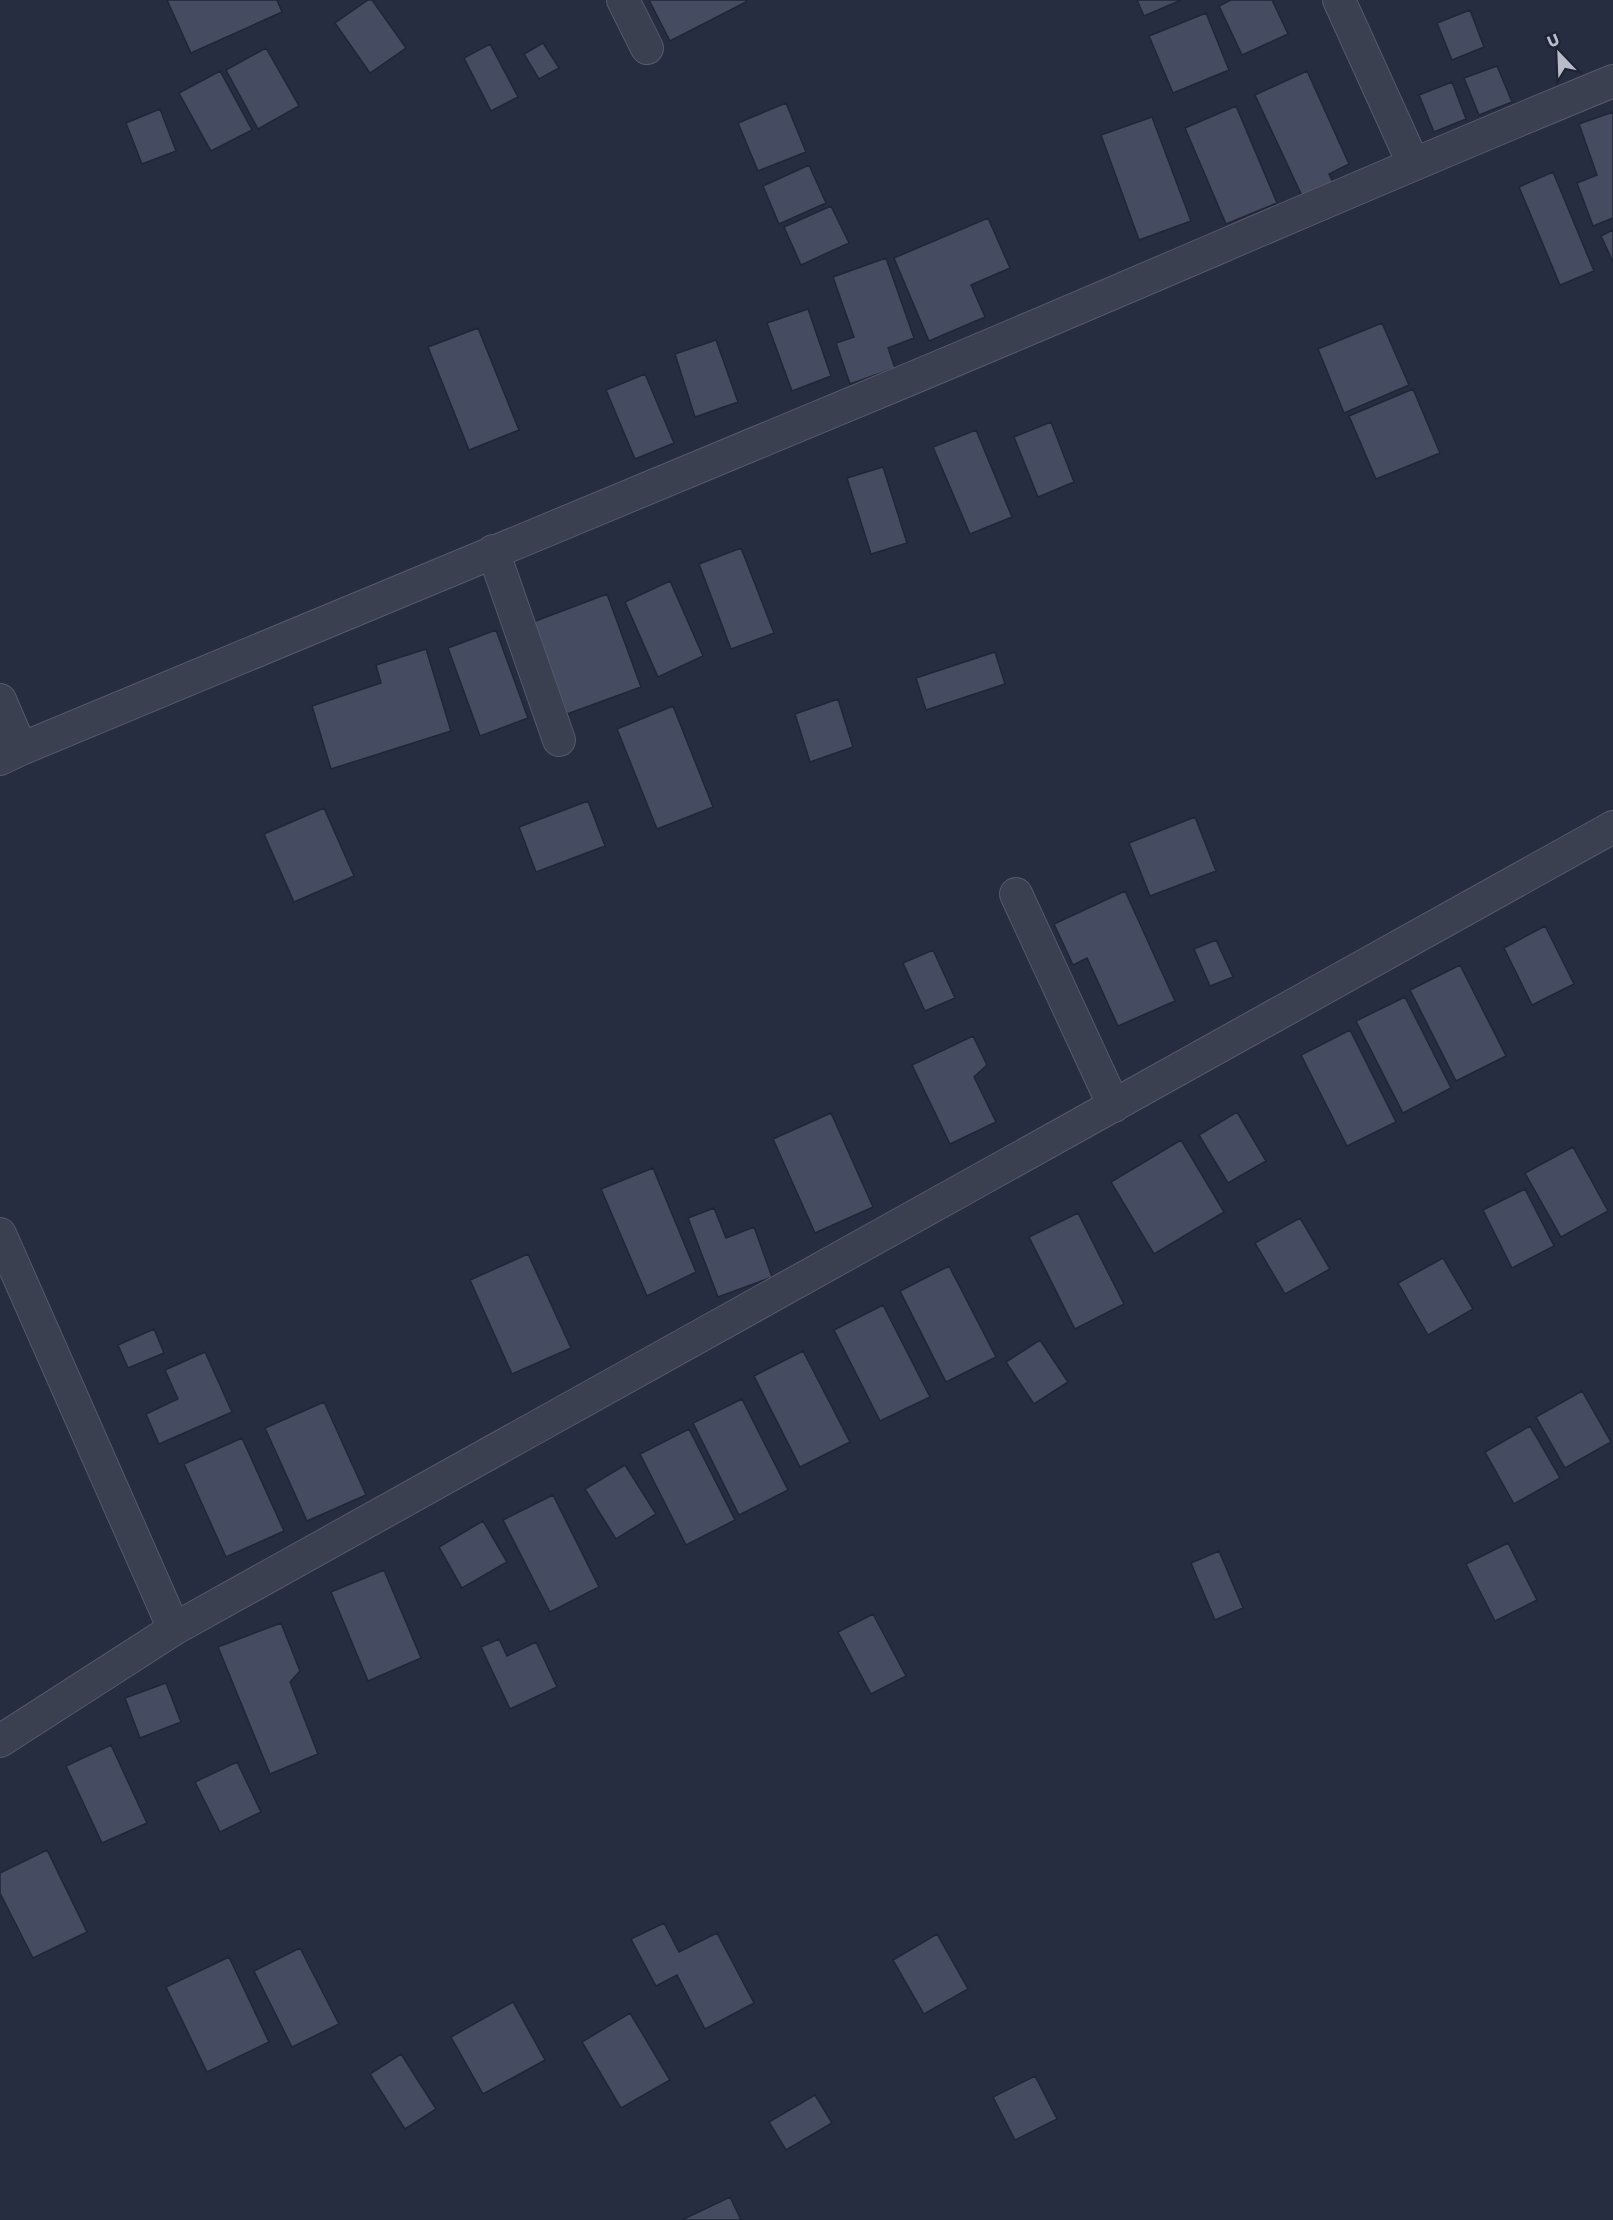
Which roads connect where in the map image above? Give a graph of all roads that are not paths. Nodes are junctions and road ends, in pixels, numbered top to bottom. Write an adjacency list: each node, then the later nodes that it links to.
1 (623, 0): 3 (street)
2 (1339, 0): 5 (street)
3 (647, 48)
4 (1613, 81): 5 (street)
5 (1413, 163): 6 (street)
6 (493, 551): 8 (street); 9 (street)
7 (0, 700): 9 (street)
8 (559, 740)
9 (10, 754)
10 (1613, 827): 12 (street)
11 (1016, 894): 12 (street)
12 (1114, 1106): 14 (street)
13 (0, 1234): 14 (street)
14 (174, 1629): 15 (street)
15 (0, 1741)

